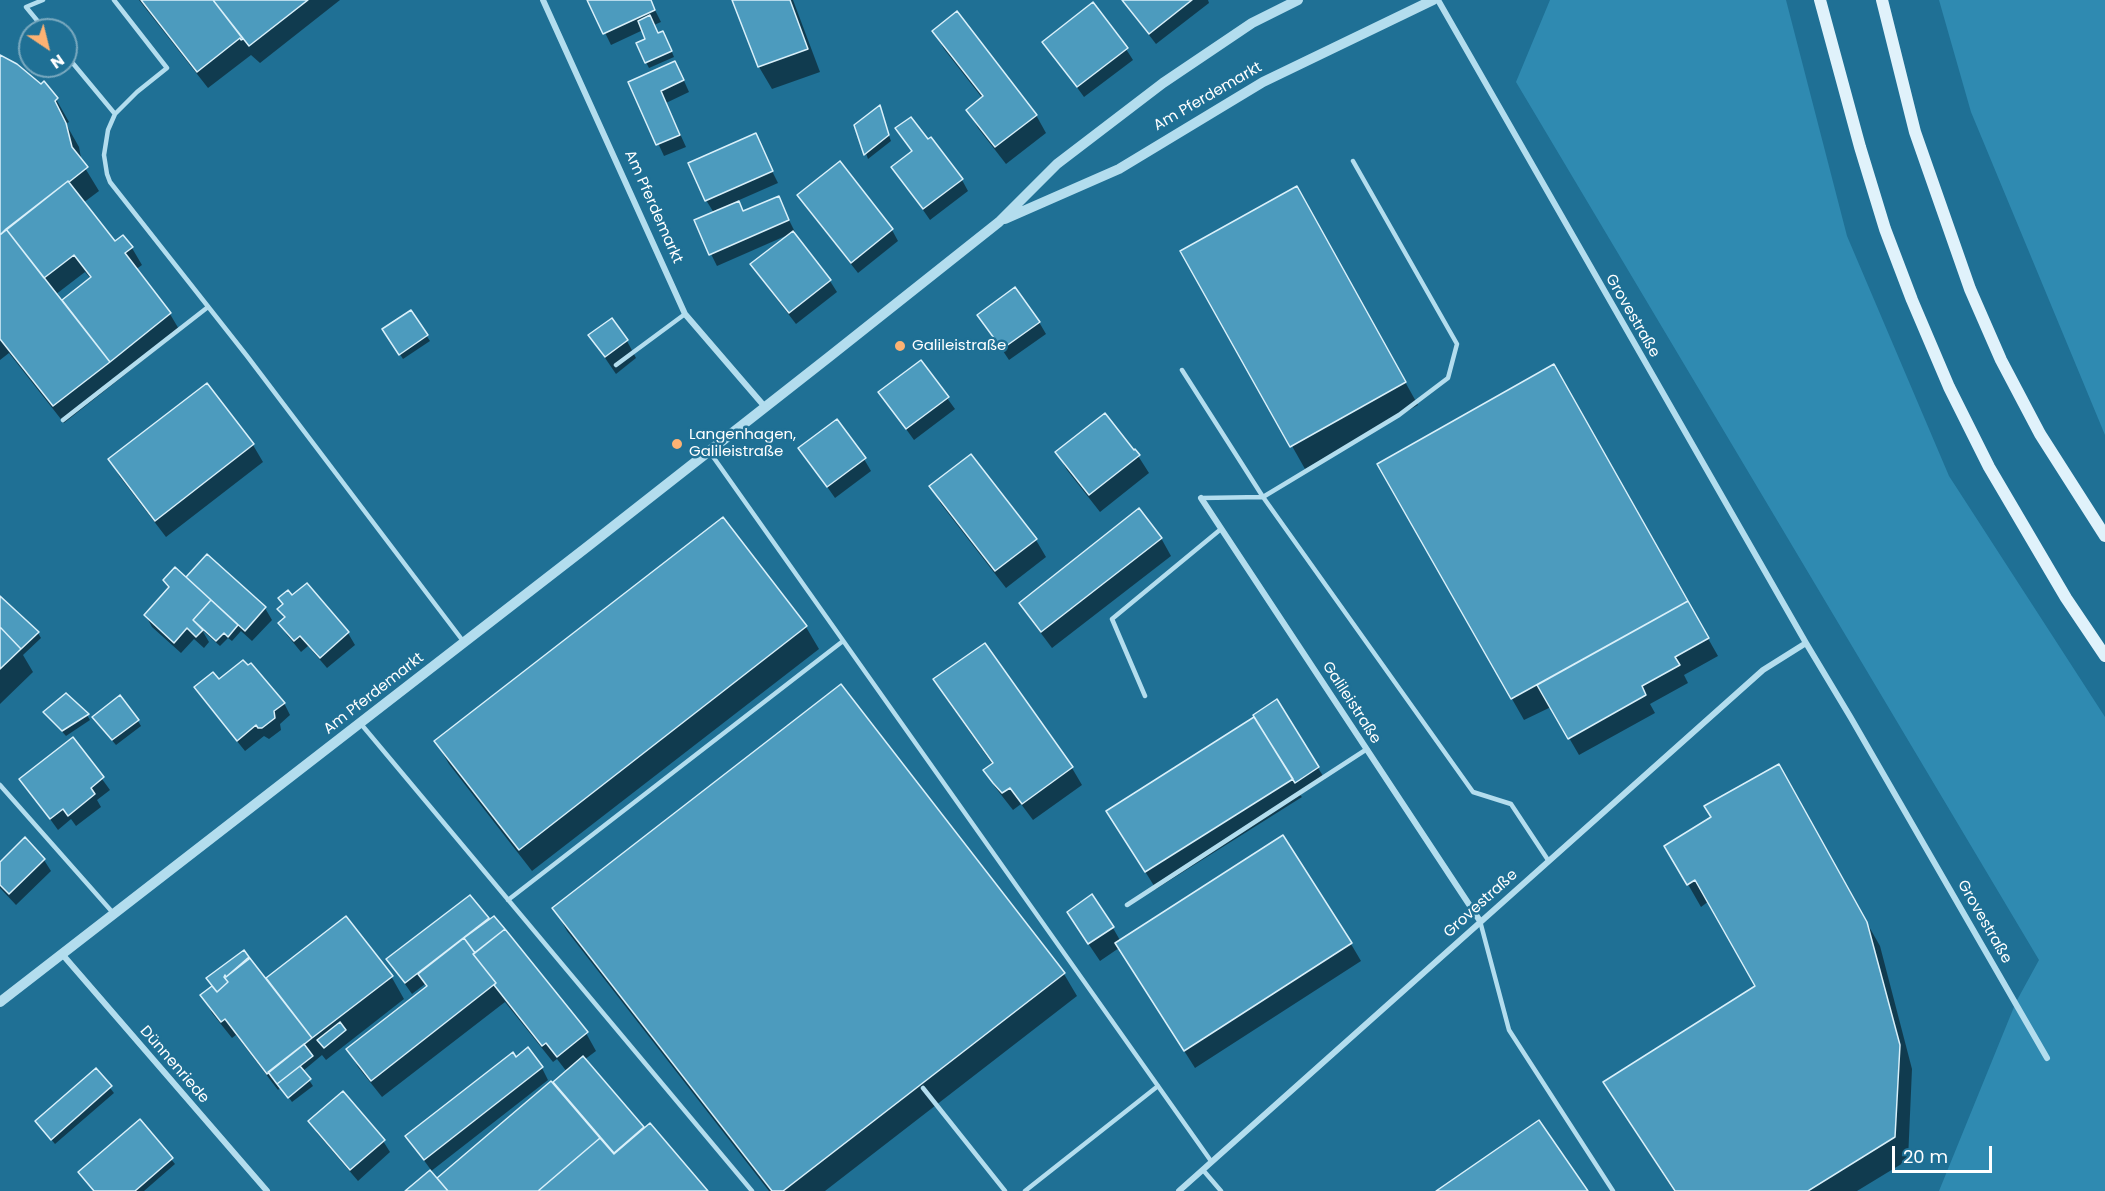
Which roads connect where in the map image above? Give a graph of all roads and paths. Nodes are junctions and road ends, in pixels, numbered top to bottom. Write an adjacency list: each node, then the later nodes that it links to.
1 (43, 0): 8 (lane)
2 (114, 0): 10 (lane)
3 (543, 0): 14 (street, Am Pferdemarkt)
4 (1298, 0): 12 (street, Am Pferdemarkt)
5 (1435, 0): 12 (street, Am Pferdemarkt); 26 (street, Grovestraße)
6 (1820, 0): 27 (main road)
7 (1882, 0): 23 (main road)
8 (35, 18)
9 (78, 69): 10 (lane)
10 (115, 114): 13 (lane)
11 (1353, 161): 20 (lane)
12 (999, 222): 17 (street, Am Pferdemarkt)
13 (208, 307): 18 (lane); 25 (lane)
14 (685, 314): 15 (lane); 17 (street, Am Pferdemarkt)
15 (616, 364)
16 (1182, 370): 20 (lane)
17 (765, 406): 19 (street, Am Pferdemarkt)
18 (63, 420)
19 (709, 452): 24 (lane); 25 (street, Am Pferdemarkt)
20 (1263, 497): 21 (lane); 32 (lane)
21 (1201, 498): 22 (street, Galileistraße)
22 (1221, 529): 28 (lane); 30 (street, Galileistraße)
23 (2105, 536)
24 (843, 641): 33 (lane); 40 (lane)
25 (464, 643): 29 (street, Am Pferdemarkt)
26 (1806, 643): 32 (street, Grovestraße); 39 (street, Grovestraße)
27 (2105, 656)
28 (1145, 696)
29 (360, 724): 33 (lane); 35 (street, Am Pferdemarkt)
30 (1367, 749): 34 (lane); 36 (street, Galileistraße)
31 (0, 785): 35 (lane)
32 (1548, 860): 36 (street, Grovestraße)
33 (508, 900): 45 (lane)
34 (1127, 905)
35 (114, 914): 37 (street, Am Pferdemarkt)
36 (1480, 921): 42 (street, Grovestraße); 50 (lane)
37 (62, 954): 38 (street, Am Pferdemarkt); 44 (street, Dünnenriede)
38 (0, 1002)
39 (2047, 1058)
40 (1158, 1086): 42 (lane); 47 (lane)
41 (923, 1088): 46 (lane)
42 (1211, 1161): 43 (street, Grovestraße)
43 (1203, 1170): 48 (street, Grovestraße); 49 (lane)
44 (267, 1191)
45 (752, 1191)
46 (1005, 1191)
47 (1025, 1191)
48 (1179, 1191)
49 (1221, 1191)
50 (1613, 1191)

